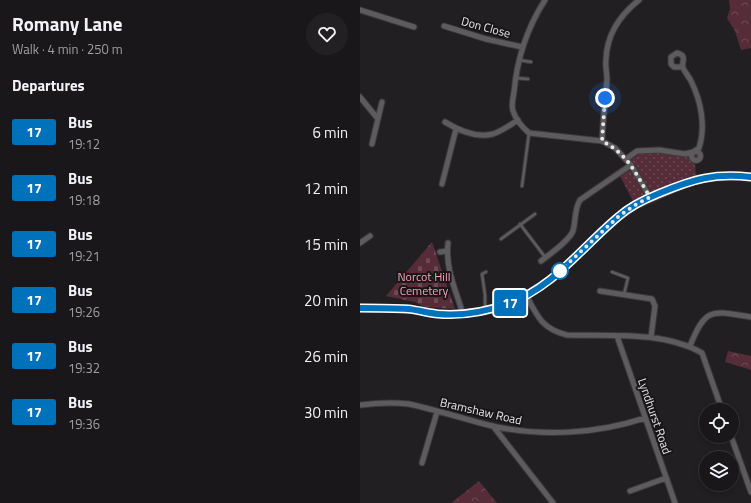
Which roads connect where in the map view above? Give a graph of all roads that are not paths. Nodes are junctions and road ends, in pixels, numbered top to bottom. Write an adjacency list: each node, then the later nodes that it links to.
1 (545, 0): 6 (street)
2 (640, 0): 19 (street)
3 (360, 10): 5 (street)
4 (444, 26): 6 (street, Don Close)
5 (414, 27)
6 (522, 47): 7 (street)
7 (519, 60): 8 (lane); 10 (street)
8 (531, 62)
9 (683, 67): 21 (street)
10 (516, 78): 11 (lane); 15 (street)
11 (528, 79)
12 (360, 97): 14 (street)
13 (382, 102): 14 (street)
14 (378, 119): 20 (street)
15 (518, 120): 17 (street); 18 (street)
16 (445, 122): 17 (street)
17 (456, 129): 24 (street)
18 (529, 133): 19 (street); 25 (lane)
19 (602, 141): 21 (street)
20 (372, 144)
21 (626, 159): 22 (street)
22 (631, 165): 26 (street); 35 (street)
23 (751, 177): 26 (street)
24 (442, 184)
25 (522, 186)
26 (650, 197): 40 (street)
27 (535, 214): 28 (lane)
28 (520, 224): 30 (lane); 35 (lane)
29 (370, 236): 31 (street)
30 (501, 239)
31 (360, 243)
32 (448, 243): 33 (street)
33 (447, 251): 34 (street); 43 (street)
34 (440, 252)
35 (543, 259)
36 (486, 272): 42 (lane)
37 (612, 272): 39 (lane)
38 (600, 291): 39 (street)
39 (624, 294): 46 (street)
40 (526, 295): 42 (street); 45 (street)
41 (360, 308): 43 (street)
42 (485, 311): 43 (street)
43 (463, 314)
44 (751, 317): 47 (street)
45 (617, 336): 46 (street); 51 (street, Lyndhurst Road)
46 (651, 337): 47 (street)
47 (690, 346): 48 (street)
48 (720, 403)
49 (360, 404): 50 (street, Bramshaw Road)
50 (437, 412): 52 (street, Bramshaw Road); 54 (street)
51 (645, 418): 52 (street, Bramshaw Road); 55 (street, Lyndhurst Road)
52 (493, 426): 58 (street)
53 (734, 443): 57 (street)
54 (422, 464)
55 (666, 478): 56 (street); 59 (street, Lyndhurst Road)
56 (630, 491)
57 (751, 492)
58 (553, 503)
59 (675, 503)

